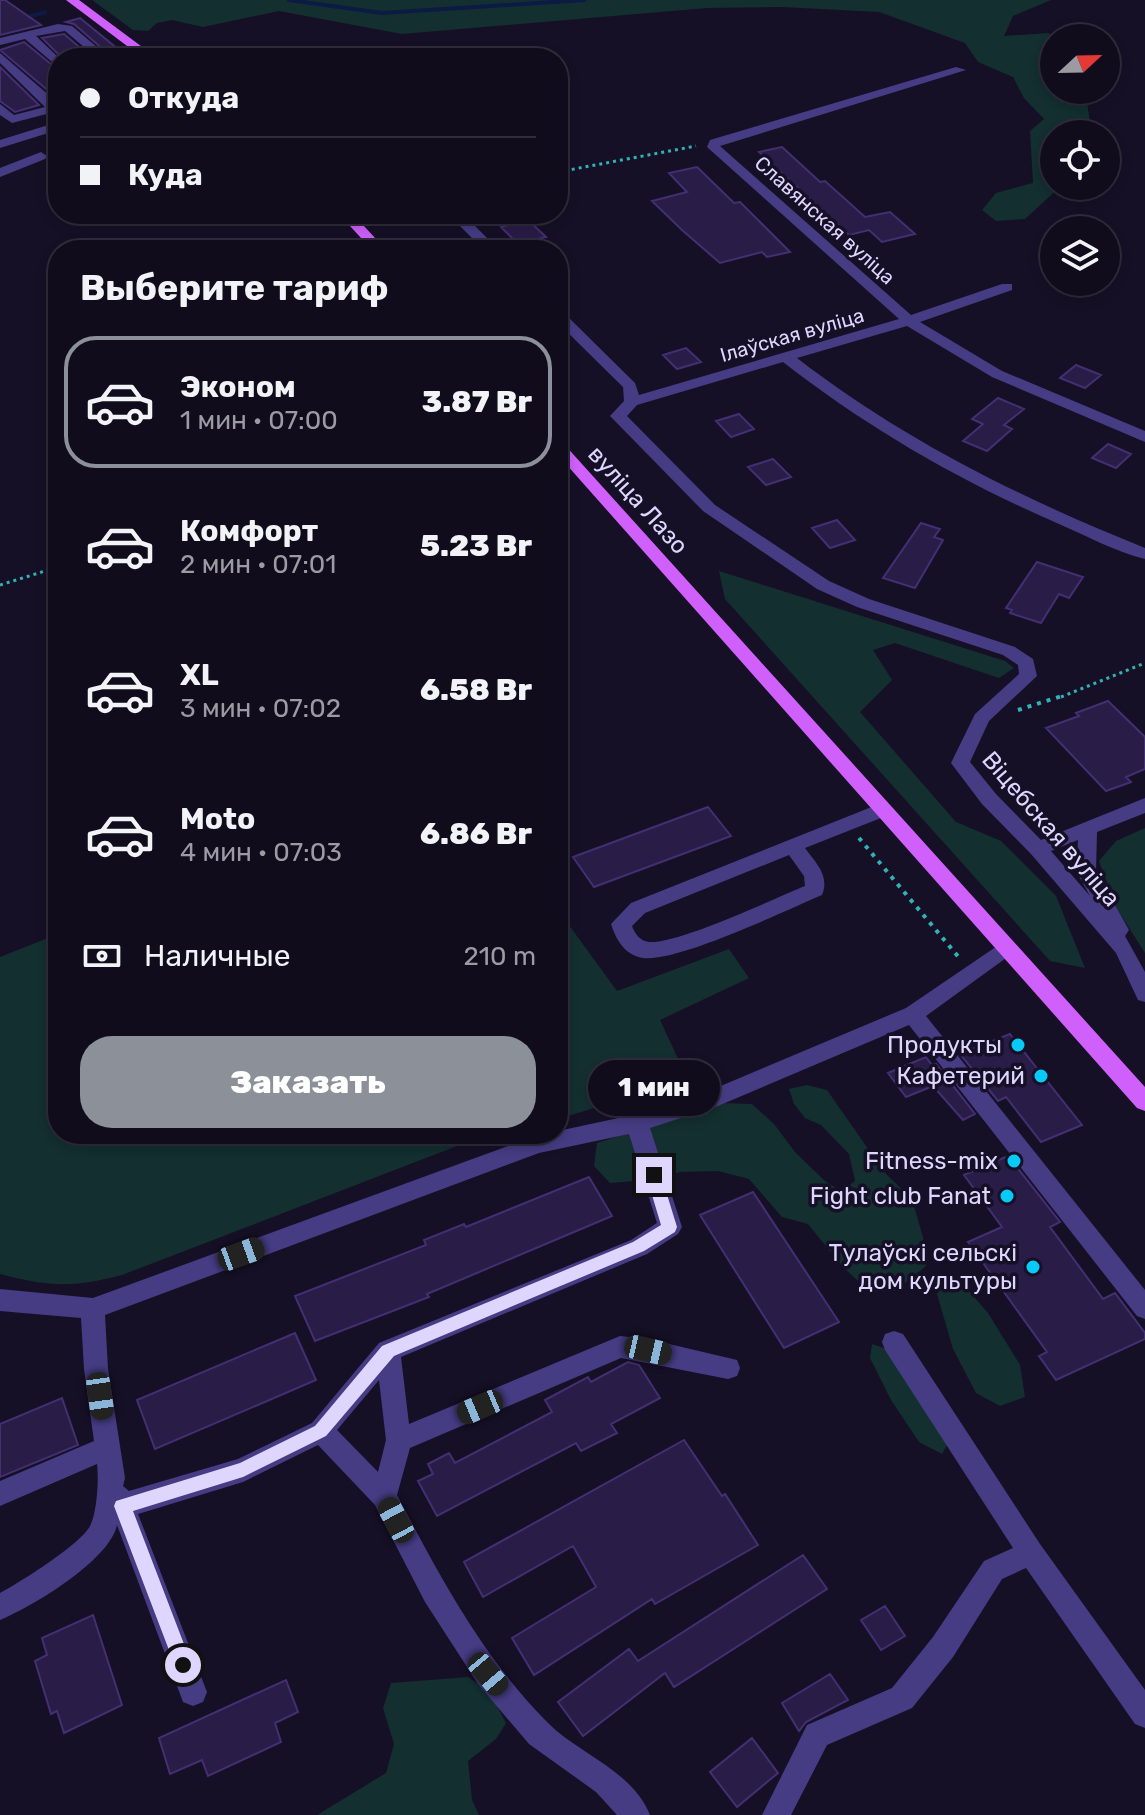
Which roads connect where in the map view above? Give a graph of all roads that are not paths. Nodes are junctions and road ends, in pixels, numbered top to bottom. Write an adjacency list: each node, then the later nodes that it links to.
1 (72, 0): 5 (main road)
2 (28, 35): 3 (street); 4 (street); 6 (street)
3 (0, 42)
4 (92, 48)
5 (137, 48)
6 (48, 54)
7 (0, 57): 9 (street)
8 (960, 70): 23 (street, Славянская вуліца)
9 (48, 101)
10 (0, 108): 11 (street)
11 (48, 110)
12 (48, 129): 13 (street)
13 (23, 137): 14 (street); 16 (street)
14 (0, 144)
15 (48, 154): 16 (street)
16 (41, 156): 17 (street)
17 (0, 173)
18 (355, 224): 20 (main road)
19 (465, 224): 21 (street)
20 (370, 240)
21 (482, 240)
22 (1007, 287): 23 (street, Ілаўская вуліца)
23 (909, 321): 25 (street, Ілаўская вуліца); 27 (street, Славянская вуліца)
24 (568, 325): 26 (street, Віцебская вуліца)
25 (787, 358): 26 (street, Ілаўская вуліца); 29 (street)
26 (632, 402): 34 (street, Віцебская вуліца)
27 (1145, 437)
28 (568, 457): 31 (main road, вуліца Лазо)
29 (1145, 554)
30 (1145, 805): 32 (street)
31 (884, 809): 33 (street); 35 (main road, вуліца Лазо)
32 (1088, 828): 34 (street); 36 (street)
33 (793, 846): 33 (street)
34 (1038, 849): 36 (street, Віцебская вуліца)
35 (1006, 948): 38 (street); 39 (main road, вуліца Лазо)
36 (1124, 949): 37 (street, Віцебская вуліца)
37 (1145, 994)
38 (913, 1014): 40 (street); 44 (street)
39 (1145, 1102)
40 (637, 1123): 41 (street); 47 (street)
41 (568, 1138)
42 (538, 1144): 45 (street)
43 (0, 1300): 45 (street)
44 (1145, 1308)
45 (93, 1309): 51 (street)
46 (894, 1342): 56 (street)
47 (388, 1351): 49 (street); 50 (street)
48 (728, 1368): 50 (street)
49 (321, 1431): 54 (street); 55 (street)
50 (399, 1440): 54 (street)
51 (107, 1448): 52 (street); 53 (street)
52 (112, 1478): 55 (street); 57 (street)
53 (0, 1494)
54 (384, 1496): 60 (street)
55 (122, 1506): 58 (street)
56 (1031, 1553): 59 (street); 61 (street)
57 (0, 1607)
58 (193, 1692)
59 (1145, 1714)
60 (636, 1815)
61 (776, 1815)

